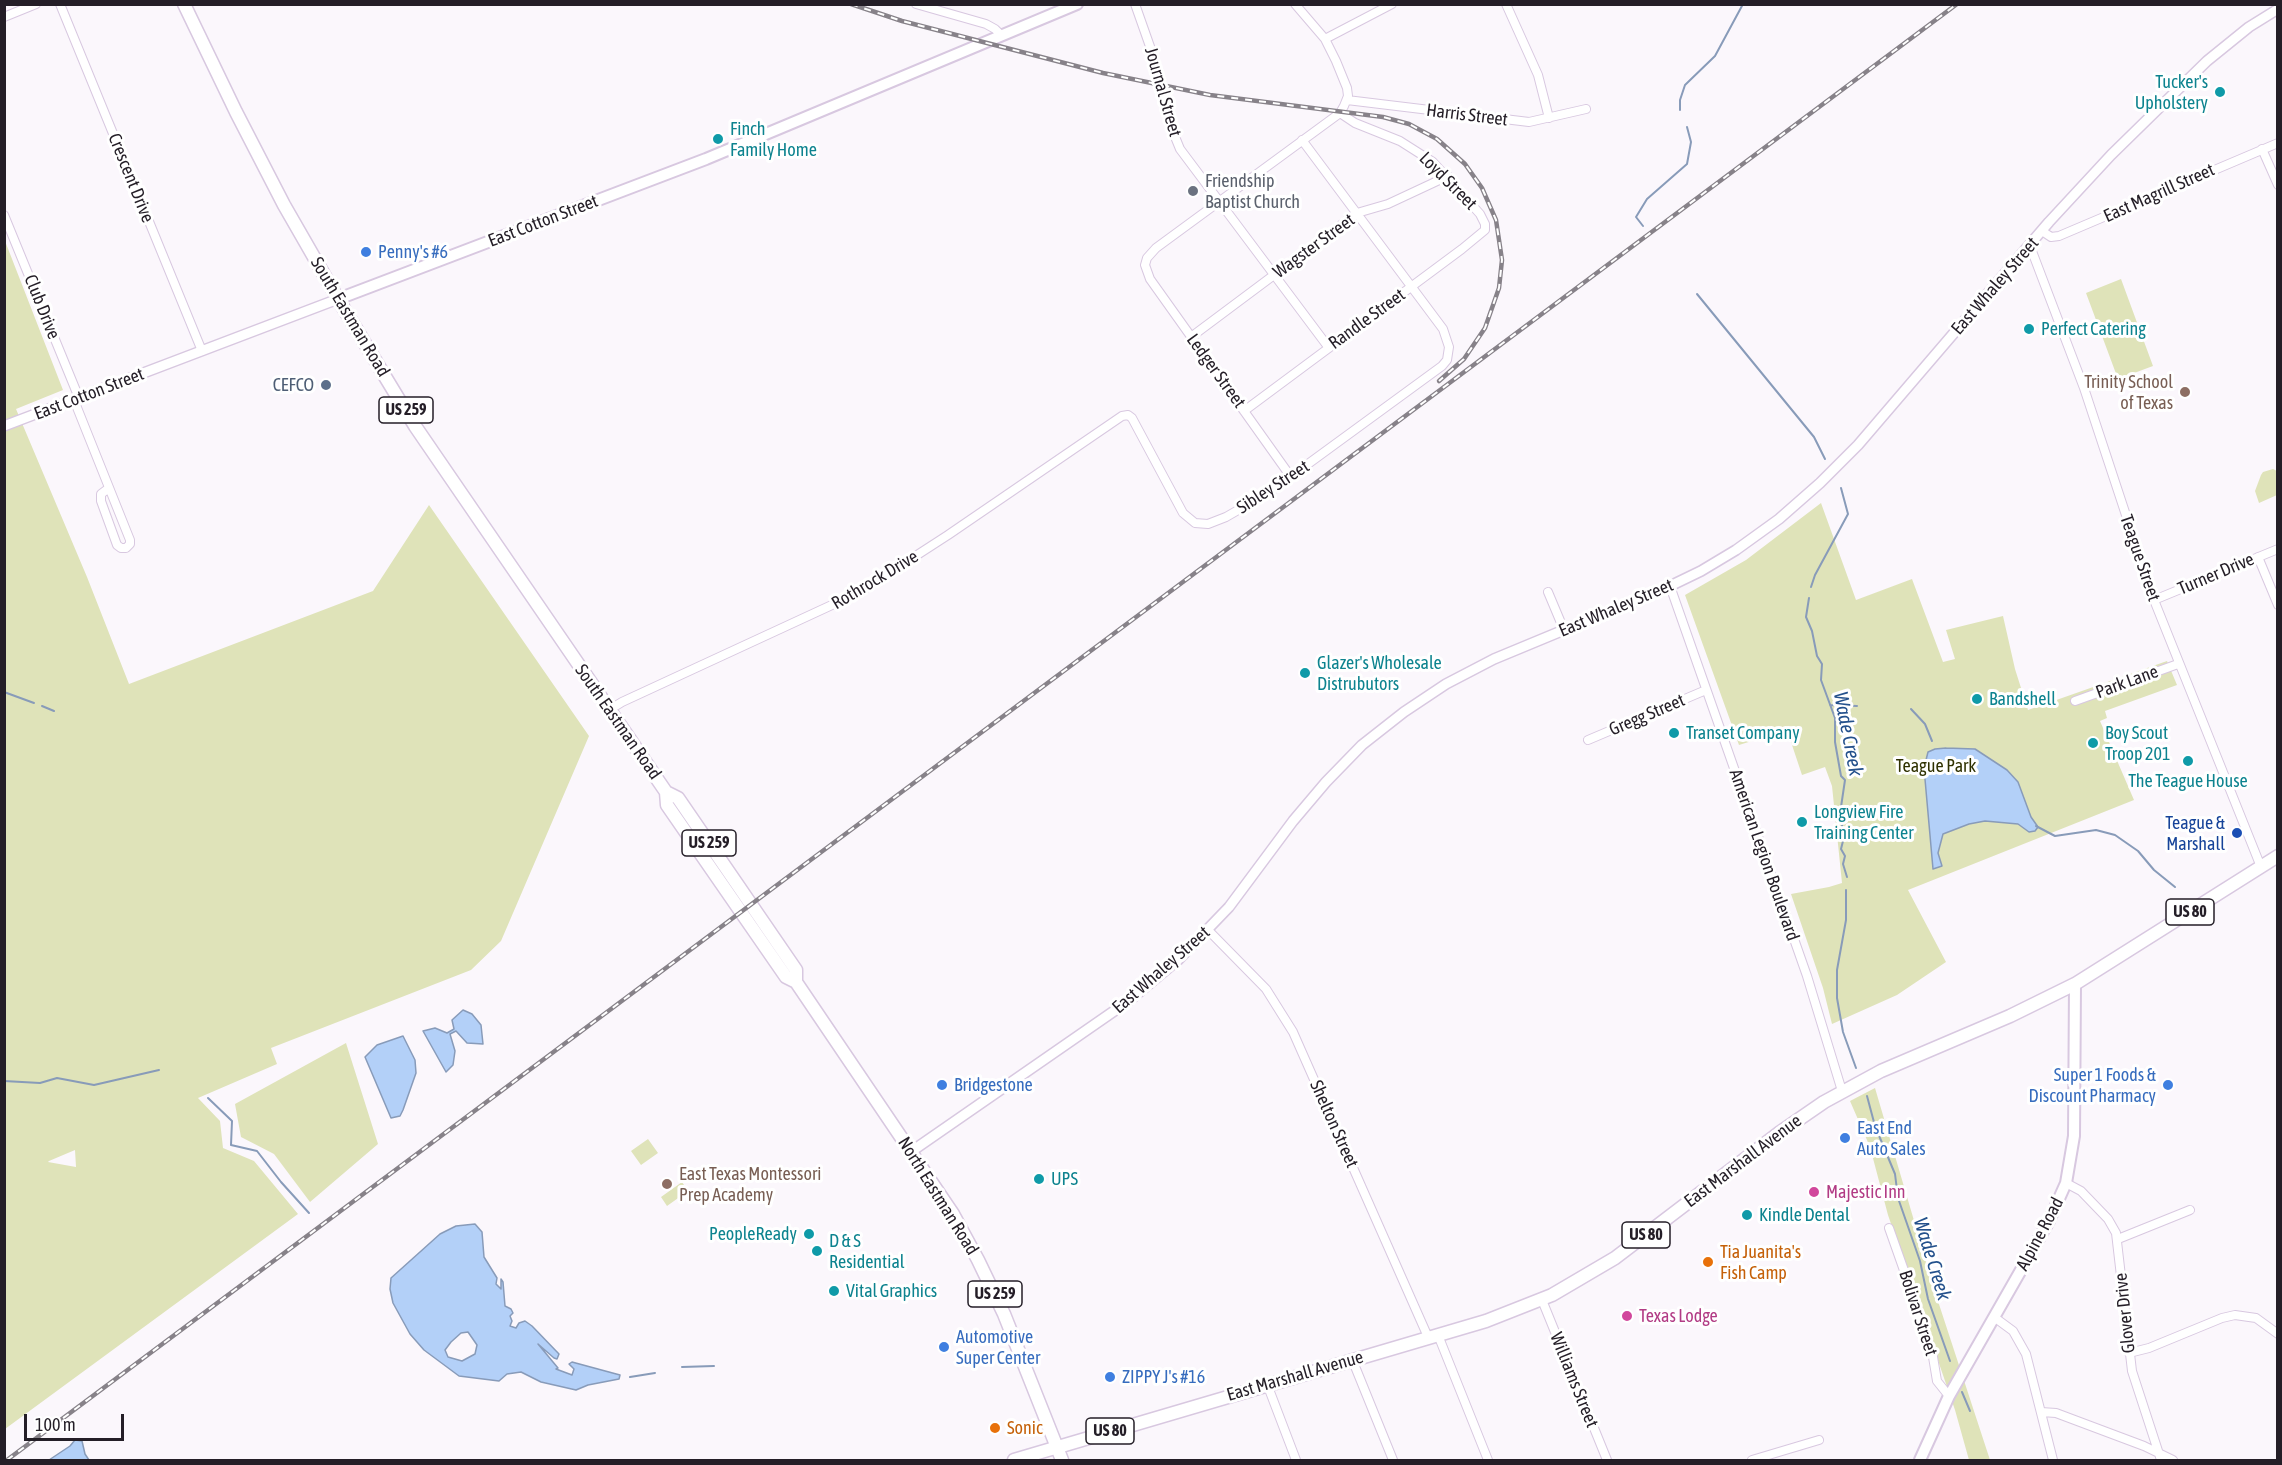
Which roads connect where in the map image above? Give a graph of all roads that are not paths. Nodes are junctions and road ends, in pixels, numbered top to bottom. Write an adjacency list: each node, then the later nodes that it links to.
1 (36, 4): 11 (street)
2 (60, 4): 34 (street, Crescent Drive)
3 (184, 4): 31 (main road, South Eastman Road / US 259)
4 (916, 4): 12 (street)
5 (1077, 4): 12 (main road, East Cotton Street)
6 (1134, 4): 23 (street, Journal Street)
7 (1294, 4): 13 (street)
8 (1392, 4): 13 (street)
9 (1506, 4): 17 (street)
10 (2277, 9): 27 (street, East Whaley Street)
11 (4, 17)
12 (1001, 35): 31 (main road, East Cotton Street)
13 (1325, 39): 14 (street)
14 (1347, 100): 16 (street); 17 (street, Harris Street)
15 (1586, 109): 17 (street, Harris Street)
16 (1340, 113): 18 (street); 21 (street, Loyd Street)
17 (1549, 118)
18 (1302, 140): 23 (street); 24 (street)
19 (2277, 143): 20 (street, East Magrill Street)
20 (2262, 149): 22 (street); 27 (street, East Magrill Street)
21 (1448, 176): 24 (street, Wagster Street); 26 (street, Loyd Street)
22 (2277, 185)
23 (1218, 202): 29 (street, Journal Street); 32 (street, Ledger Street)
24 (1357, 213): 29 (street, Wagster Street); 30 (street)
25 (4, 215): 35 (street, Club Drive)
26 (1485, 224): 30 (street, Randle Street)
27 (2042, 231): 28 (street, East Whaley Street)
28 (2030, 246): 43 (street, East Whaley Street); 45 (street, Teague Street)
29 (1274, 275): 32 (street, Wagster Street); 33 (street, Journal Street)
30 (1411, 287): 33 (street, Randle Street); 39 (street, Sibley Street)
31 (338, 299): 34 (street, East Cotton Street); 51 (main road, South Eastman Road / US 259)
32 (1191, 336): 36 (street, Ledger Street)
33 (1329, 348): 36 (street, Randle Street)
34 (202, 351): 35 (street, East Cotton Street)
35 (77, 399): 38 (street, East Cotton Street); 40 (street, Club Drive)
36 (1244, 411): 39 (street, Ledger Street)
37 (1122, 416): 39 (street, Sibley Street); 51 (street, Rothrock Drive)
38 (4, 426)
39 (1291, 477)
40 (109, 488): 40 (street, Club Drive)
41 (2277, 549): 42 (street, Turner Drive)
42 (2258, 557): 45 (street, Turner Drive); 46 (street)
43 (1670, 586): 47 (street, East Whaley Street); 49 (street, American Legion Boulevard)
44 (1548, 592): 47 (street)
45 (2154, 600): 48 (street, Teague Street)
46 (2277, 605)
47 (1564, 630): 56 (street, East Whaley Street)
48 (2178, 664): 50 (street, Park Lane); 54 (street, Teague Street)
49 (1706, 690): 52 (street, Gregg Street); 58 (street, American Legion Boulevard)
50 (2075, 701)
51 (609, 710): 55 (main road, South Eastman Road / US 259)
52 (1588, 740)
53 (2277, 856): 54 (main road, East Marshall Avenue / US 80)
54 (2261, 867): 57 (main road, East Marshall Avenue / US 80)
55 (746, 908): 59 (main road, North Eastman Road / US 259)
56 (1209, 930): 59 (street, East Whaley Street); 67 (street, Shelton Street)
57 (2076, 984): 58 (main road, East Marshall Avenue / US 80); 60 (main road, Alpine Road)
58 (1842, 1091): 64 (main road, East Marshall Avenue / US 80)
59 (912, 1151): 74 (main road, North Eastman Road / US 259)
60 (2066, 1183): 63 (street, Glover Drive); 65 (main road, Alpine Road)
61 (2190, 1210): 63 (street)
62 (1889, 1228): 71 (street, Bolivar Street)
63 (2118, 1239): 68 (street, Glover Drive)
64 (1542, 1300): 67 (main road, East Marshall Avenue / US 80); 81 (street, Williams Street)
65 (1994, 1317): 71 (main road, Alpine Road); 72 (street)
66 (2277, 1334): 68 (street)
67 (1433, 1336): 69 (main road, East Marshall Avenue / US 80); 80 (street, Shelton Street)
68 (2128, 1353): 75 (street, Glover Drive)
69 (1353, 1359): 70 (main road, East Marshall Avenue / US 80); 79 (street)
70 (1267, 1384): 74 (main road, East Marshall Avenue / US 80); 78 (street)
71 (1948, 1396): 83 (main road, Alpine Road)
72 (2041, 1412): 75 (street); 84 (street)
73 (1819, 1440): 82 (street)
74 (1057, 1447): 76 (main road, East Marshall Avenue / US 80); 77 (main road, North Eastman Road / US 259)
75 (2160, 1457): 85 (street)
76 (1014, 1461)
77 (1062, 1461)
78 (1296, 1461)
79 (1394, 1461)
80 (1488, 1461)
81 (1607, 1461)
82 (1752, 1461)
83 (1920, 1461)
84 (2053, 1461)
85 (2173, 1461)

